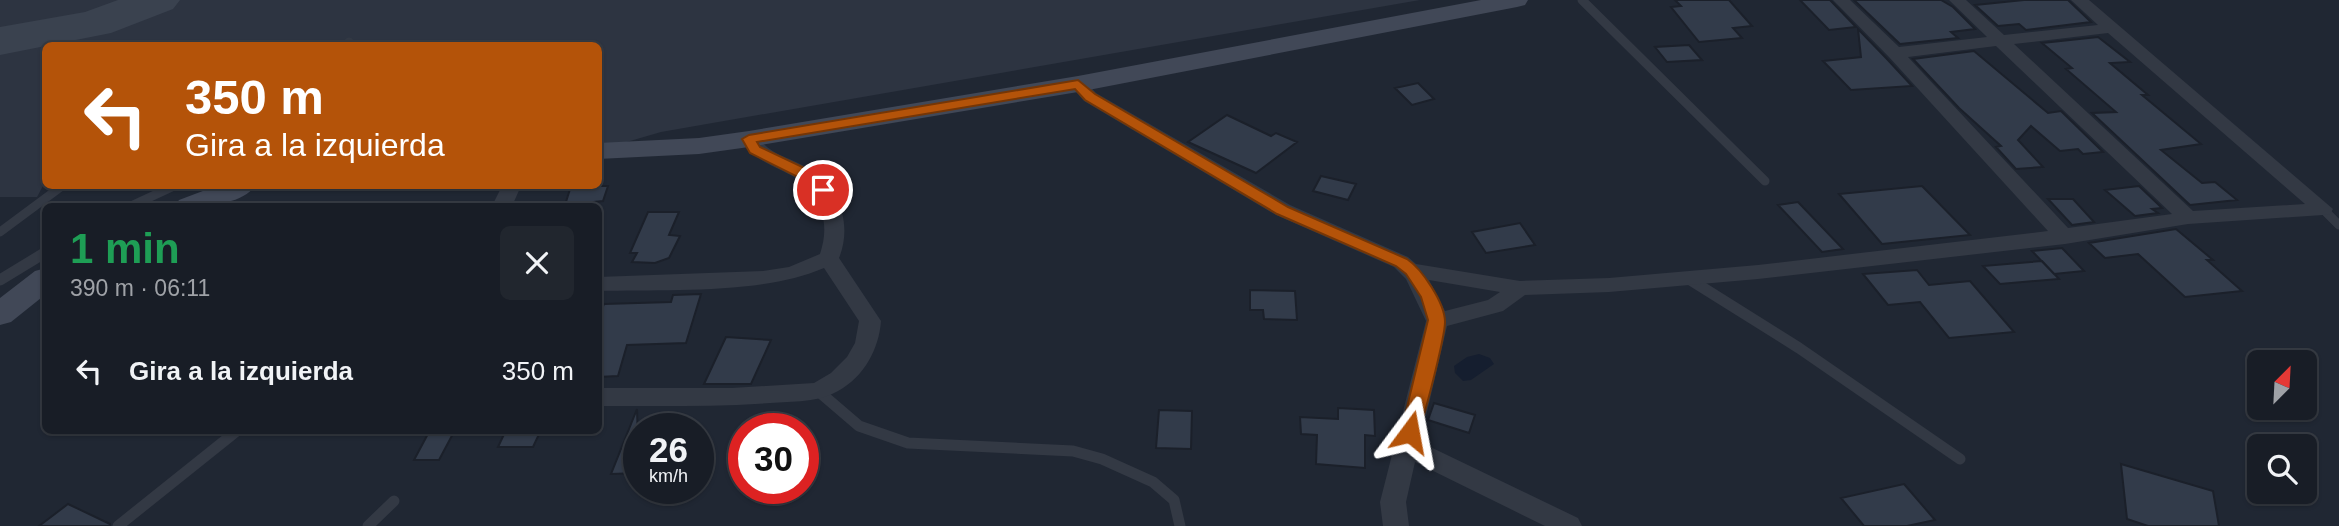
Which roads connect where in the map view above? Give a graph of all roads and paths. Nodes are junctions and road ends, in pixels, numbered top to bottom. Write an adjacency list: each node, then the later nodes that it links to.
1 (1517, 0): 9 (main road)
2 (1582, 0): 12 (lane)
3 (1841, 0): 8 (street)
4 (1957, 0): 7 (street)
5 (2080, 0): 6 (street)
6 (2110, 28): 7 (street); 18 (street)
7 (2003, 41): 8 (street); 19 (street)
8 (1895, 53): 22 (street)
9 (1078, 84): 10 (main road); 25 (street)
10 (749, 139): 11 (main road); 24 (street)
11 (602, 151)
12 (1765, 181)
13 (58, 189): 21 (lane)
14 (168, 189): 16 (lane)
15 (233, 189): 17 (main road)
16 (137, 203)
17 (197, 203)
18 (2323, 209): 19 (street); 20 (lane)
19 (2188, 218): 22 (street)
20 (2339, 225)
21 (0, 232)
22 (2065, 237): 26 (street)
23 (42, 254): 27 (lane)
24 (828, 258): 29 (street); 33 (street)
25 (1412, 270): 30 (street); 32 (street)
26 (1689, 279): 30 (street); 37 (lane)
27 (0, 280)
28 (42, 281): 31 (main road)
29 (602, 284)
30 (1520, 288): 32 (street)
31 (0, 314)
32 (1437, 320): 36 (street)
33 (817, 390): 34 (street); 41 (lane)
34 (602, 397)
35 (234, 434): 39 (lane)
36 (1408, 447): 42 (street); 43 (street)
37 (1960, 459)
38 (394, 501): 40 (lane)
39 (118, 526)
40 (368, 526)
41 (1180, 526)
42 (1396, 526)
43 (1569, 526)

